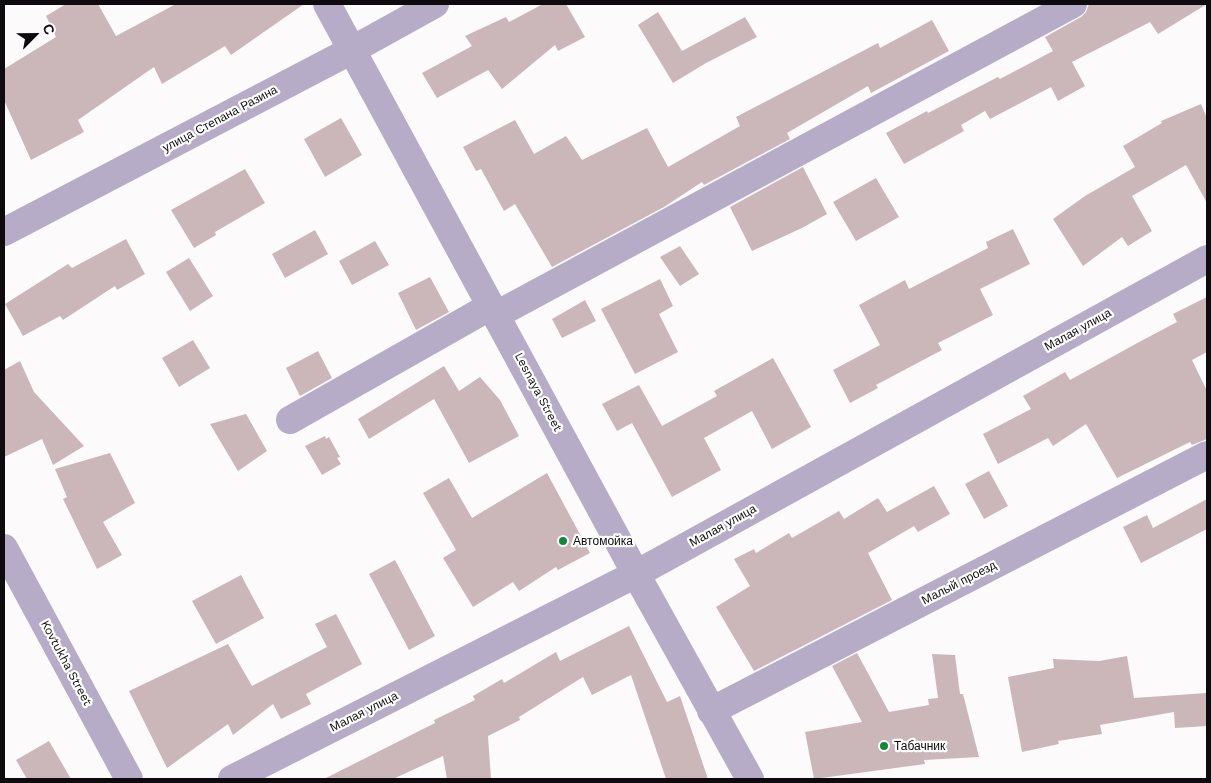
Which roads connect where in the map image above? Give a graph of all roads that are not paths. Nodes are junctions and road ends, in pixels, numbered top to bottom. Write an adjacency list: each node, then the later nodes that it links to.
1 (327, 4): 4 (street, Lesnaya Street)
2 (435, 4): 4 (street, улица Степана Разина)
3 (1073, 4): 7 (street)
4 (352, 50): 5 (street, улица Степана Разина); 7 (street, Lesnaya Street)
5 (4, 232)
6 (1207, 259): 11 (street, Малая улица)
7 (494, 310): 8 (street); 11 (street, Lesnaya Street)
8 (290, 420)
9 (1207, 455): 12 (street, Малый проезд)
10 (4, 548): 13 (street, Kovtukha Street)
11 (636, 574): 12 (street, Lesnaya Street); 14 (street, Малая улица)
12 (711, 711): 15 (street, Lesnaya Street)
13 (129, 779)
14 (232, 779)
15 (750, 779)

